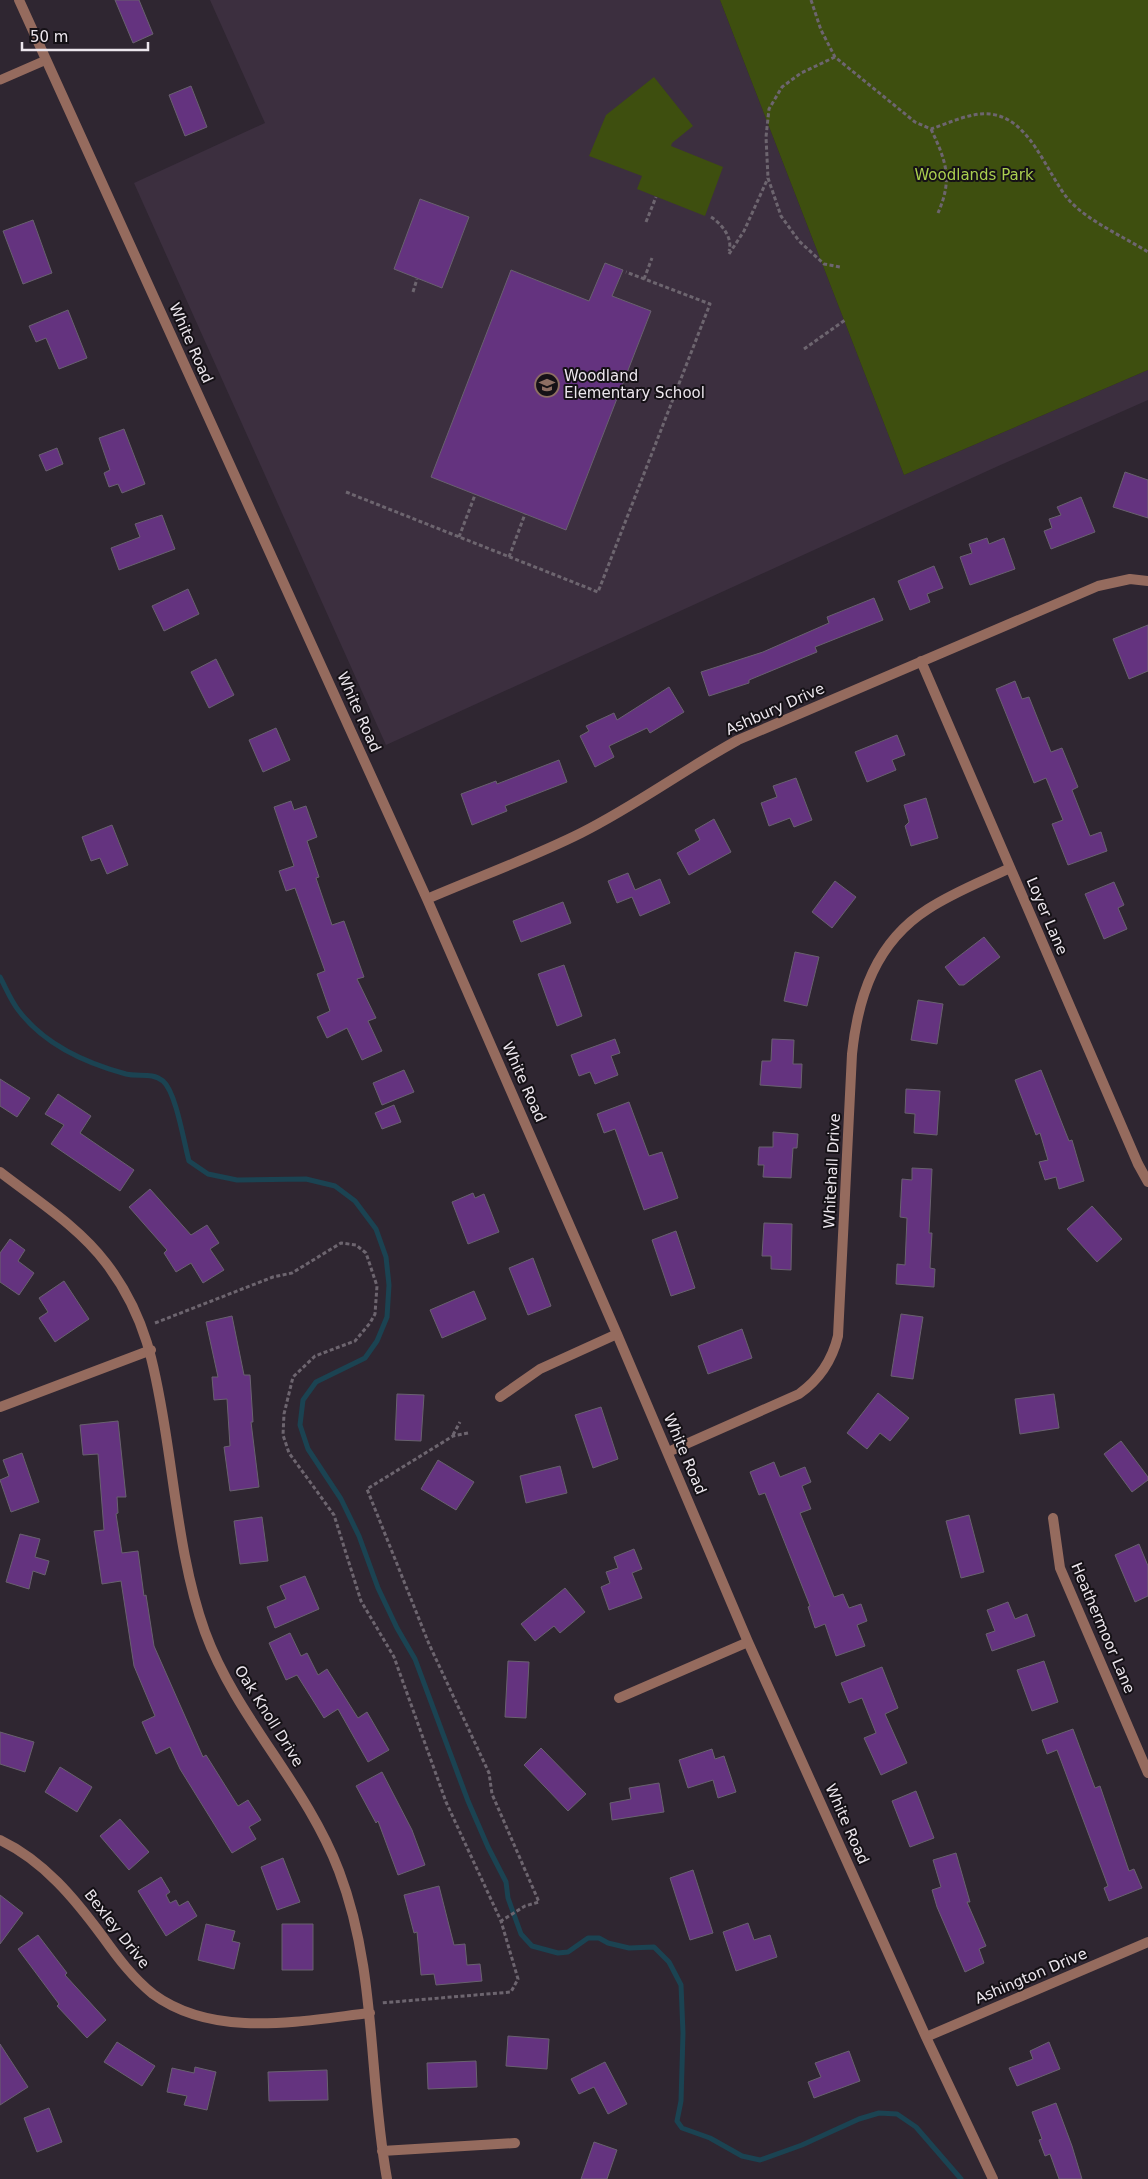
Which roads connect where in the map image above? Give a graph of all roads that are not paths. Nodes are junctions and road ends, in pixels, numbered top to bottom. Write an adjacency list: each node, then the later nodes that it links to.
1 (19, 0): 2 (street, White Road)
2 (46, 60): 3 (lane); 7 (street, White Road)
3 (0, 80)
4 (1148, 581): 5 (street, Ashbury Drive)
5 (921, 662): 6 (street, Loyer Lane); 7 (street, Ashbury Drive)
6 (1010, 868): 9 (street, Loyer Lane); 14 (street, Whitehall Drive)
7 (427, 900): 10 (street, White Road)
8 (0, 1172): 11 (street, Oak Knoll Drive)
9 (1148, 1182)
10 (618, 1334): 12 (street); 14 (street, White Road)
11 (151, 1350): 13 (street); 21 (street, Oak Knoll Drive)
12 (500, 1397)
13 (0, 1407)
14 (668, 1452): 16 (street, White Road)
15 (1053, 1518): 18 (street, Heathermoor Lane)
16 (748, 1642): 17 (street); 22 (street, White Road)
17 (619, 1698)
18 (1148, 1773)
19 (0, 1840): 21 (street, Bexley Drive)
20 (1148, 1942): 22 (street, Ashington Drive)
21 (370, 2013): 24 (street, Oak Knoll Drive)
22 (926, 2037): 26 (street, White Road)
23 (515, 2143): 24 (street)
24 (382, 2151): 25 (street, Oak Knoll Drive)
25 (387, 2179)
26 (993, 2179)

